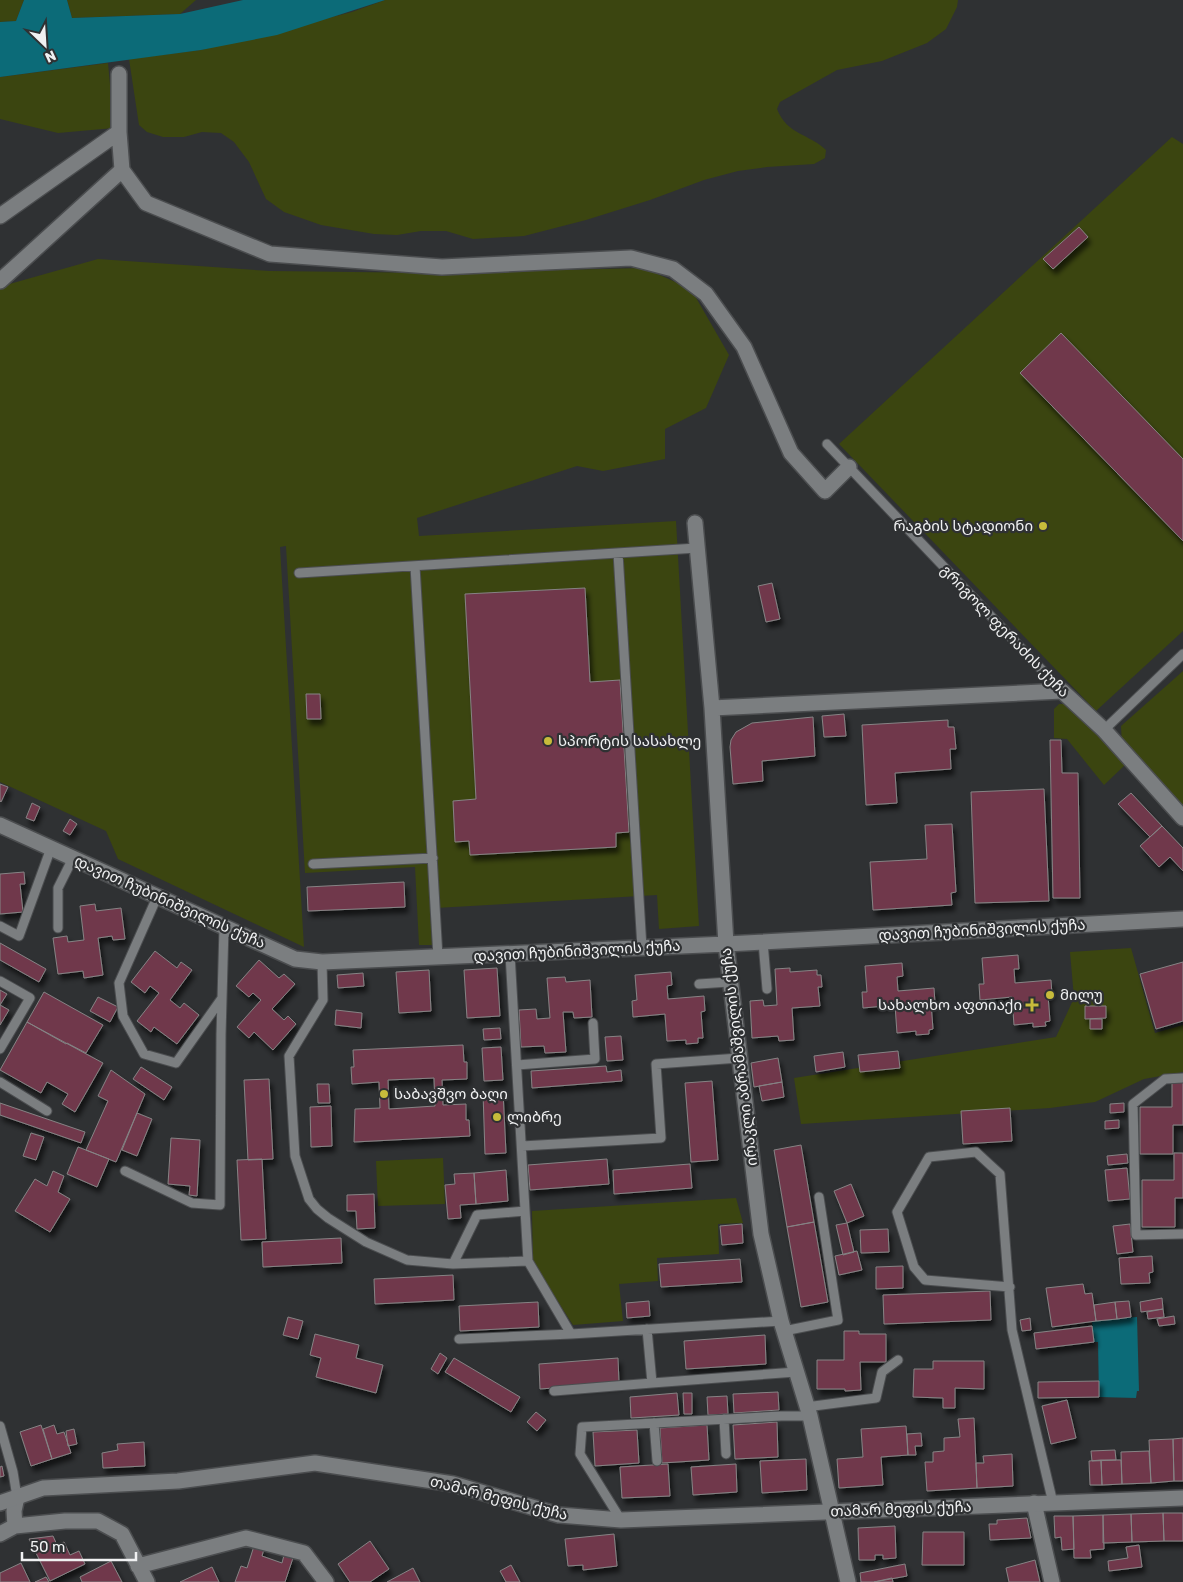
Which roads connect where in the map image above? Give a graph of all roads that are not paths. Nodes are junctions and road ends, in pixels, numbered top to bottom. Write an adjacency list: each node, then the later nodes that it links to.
1 (119, 74): 2 (street)
2 (119, 132): 3 (street); 4 (street)
3 (122, 170): 5 (street); 7 (street)
4 (0, 216)
5 (0, 281)
6 (827, 444): 7 (lane, გრიგოლ ფერაძის ქუჩა)
7 (849, 467): 14 (lane, გრიგოლ ფერაძის ქუჩა)
8 (695, 523): 9 (street, ირაკლი აბრამაშვილის ქუჩა)
9 (697, 548): 10 (lane); 15 (street, ირაკლი აბრამაშვილის ქუჩა)
10 (618, 553): 11 (lane); 30 (lane)
11 (415, 566): 12 (lane); 21 (lane)
12 (299, 573)
13 (1183, 654): 16 (lane)
14 (1062, 691): 15 (street); 16 (street, გრიგოლ ფერაძის ქუჩა)
15 (712, 708): 29 (street, ირაკლი აბრამაშვილის ქუჩა)
16 (1104, 730): 17 (street, გრიგოლ ფერაძის ქუჩა)
17 (1183, 818)
18 (0, 825): 19 (street, დავით ჩუბინიშვილის ქუჩა)
19 (51, 848): 20 (street, დავით ჩუბინიშვილის ქუჩა); 25 (lane)
20 (73, 858): 23 (street, დავით ჩუბინიშვილის ქუჩა); 27 (lane)
21 (433, 858): 22 (lane); 32 (lane)
22 (313, 864)
23 (157, 897): 26 (street, დავით ჩუბინიშვილის ქუჩა); 38 (lane)
24 (1183, 919): 28 (street, დავით ჩუბინიშვილის ქუჩა)
25 (0, 926)
26 (224, 927): 33 (street, დავით ჩუბინიშვილის ქუჩა); 38 (lane)
27 (58, 928)
28 (763, 942): 29 (street, დავით ჩუბინიშვილის ქუჩა); 37 (lane)
29 (726, 944): 30 (street, დავით ჩუბინიშვილის ქუჩა); 35 (street, ირაკლი აბრამაშვილის ქუჩა)
30 (642, 948): 31 (street, დავით ჩუბინიშვილის ქუჩა)
31 (510, 954): 32 (street, დავით ჩუბინიშვილის ქუჩა); 42 (lane)
32 (438, 957): 33 (street, დავით ჩუბინიშვილის ქუჩა)
33 (322, 962): 52 (lane)
34 (0, 981): 40 (lane)
35 (730, 982): 36 (lane); 41 (street, ირაკლი აბრამაშვილის ქუჩა)
36 (699, 984)
37 (767, 989)
38 (222, 998): 47 (lane)
39 (593, 1023): 42 (lane)
40 (0, 1049)
41 (739, 1058): 46 (lane); 54 (street, ირაკლი აბრამაშვილის ქუჩა)
42 (516, 1065): 46 (lane)
43 (1183, 1078): 50 (lane)
44 (0, 1082): 45 (lane)
45 (47, 1111)
46 (522, 1146): 49 (lane)
47 (125, 1171)
48 (819, 1198): 54 (lane)
49 (525, 1211): 51 (lane); 52 (lane)
50 (1183, 1234)
51 (528, 1261): 52 (lane); 56 (lane)
52 (453, 1264)
53 (1010, 1287): 53 (lane); 72 (lane)
54 (783, 1326): 55 (lane); 59 (street, ირაკლი აბრამაშვილის ქუჩა)
55 (647, 1329): 56 (lane); 60 (lane)
56 (571, 1334): 57 (lane)
57 (459, 1339)
58 (898, 1360): 62 (lane)
59 (796, 1372): 60 (lane); 62 (street, ირაკლი აბრამაშვილის ქუჩა)
60 (652, 1383): 61 (lane)
61 (554, 1391)
62 (808, 1411): 63 (lane); 73 (street, ირაკლი აბრამაშვილის ქუჩა)
63 (724, 1419): 64 (lane); 66 (lane)
64 (654, 1423): 67 (lane); 74 (lane)
65 (0, 1426): 68 (lane)
66 (726, 1454)
67 (657, 1461)
68 (17, 1497): 70 (street, თამარ მეფის ქუჩა); 74 (street, თამარ მეფის ქუჩა); 75 (street)
69 (1183, 1498): 72 (street, თამარ მეფის ქუჩა)
70 (0, 1503)
71 (1034, 1503): 72 (street, თამარ მეფის ქუჩა); 73 (street, თამარ მეფის ქუჩა); 81 (street)
72 (1053, 1503)
73 (832, 1511): 74 (street, თამარ მეფის ქუჩა); 80 (street, ირაკლი აბრამაშვილის ქუჩა)
74 (621, 1520)
75 (15, 1526): 76 (street); 77 (street)
76 (0, 1534)
77 (138, 1566): 78 (street); 79 (street)
78 (147, 1582)
79 (326, 1582)
80 (848, 1582)
81 (1052, 1582)

